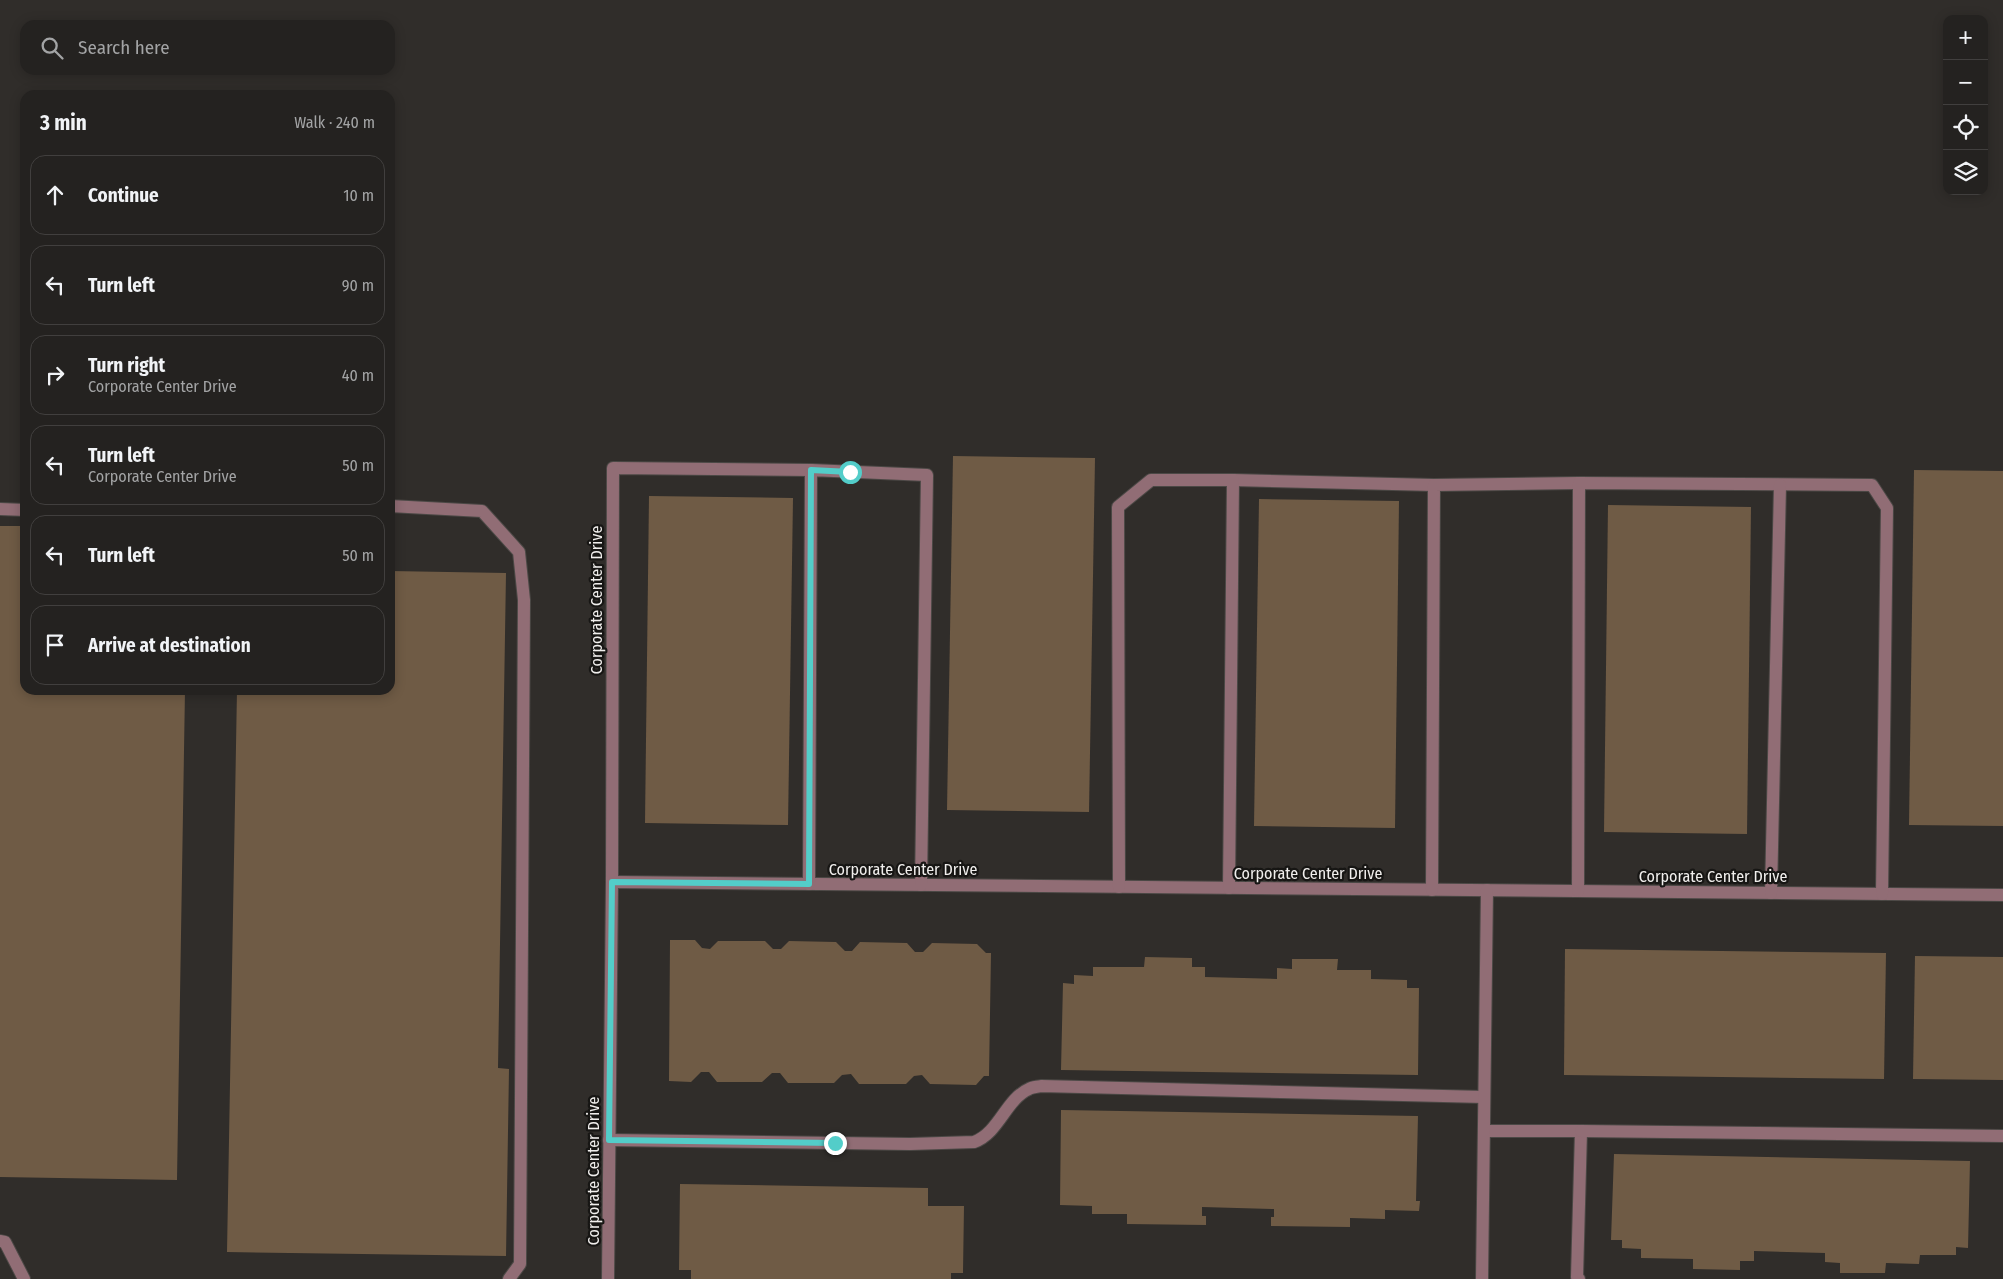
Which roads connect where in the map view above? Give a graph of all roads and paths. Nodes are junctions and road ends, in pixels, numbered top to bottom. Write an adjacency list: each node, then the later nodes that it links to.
1 (811, 470): 9 (street, Corporate Center Drive); 10 (street); 11 (street)
2 (1233, 480): 4 (street); 12 (street); 13 (street)
3 (1579, 483): 4 (street); 5 (street); 16 (street)
4 (1434, 485): 14 (street)
5 (1780, 485): 17 (street); 18 (street)
6 (395, 506): 27 (street)
7 (0, 509): 8 (street)
8 (20, 510)
9 (612, 882): 10 (street, Corporate Center Drive); 24 (street, Corporate Center Drive)
10 (809, 884): 11 (street, Corporate Center Drive)
11 (921, 885): 12 (street, Corporate Center Drive)
12 (1119, 887): 13 (street, Corporate Center Drive)
13 (1229, 888): 14 (street, Corporate Center Drive)
14 (1432, 890): 15 (street, Corporate Center Drive)
15 (1487, 890): 16 (street, Corporate Center Drive); 20 (street)
16 (1578, 891): 17 (street, Corporate Center Drive)
17 (1771, 893): 18 (street, Corporate Center Drive)
18 (1882, 894): 19 (street, Corporate Center Drive)
19 (2003, 895)
20 (1484, 1097): 21 (street); 24 (street)
21 (1484, 1131): 22 (street); 29 (street)
22 (1581, 1131): 23 (street); 30 (street)
23 (2003, 1136)
24 (609, 1140): 28 (street, Corporate Center Drive)
25 (0, 1241): 26 (street)
26 (24, 1279)
27 (509, 1279)
28 (608, 1279)
29 (1482, 1279)
30 (1579, 1279)

